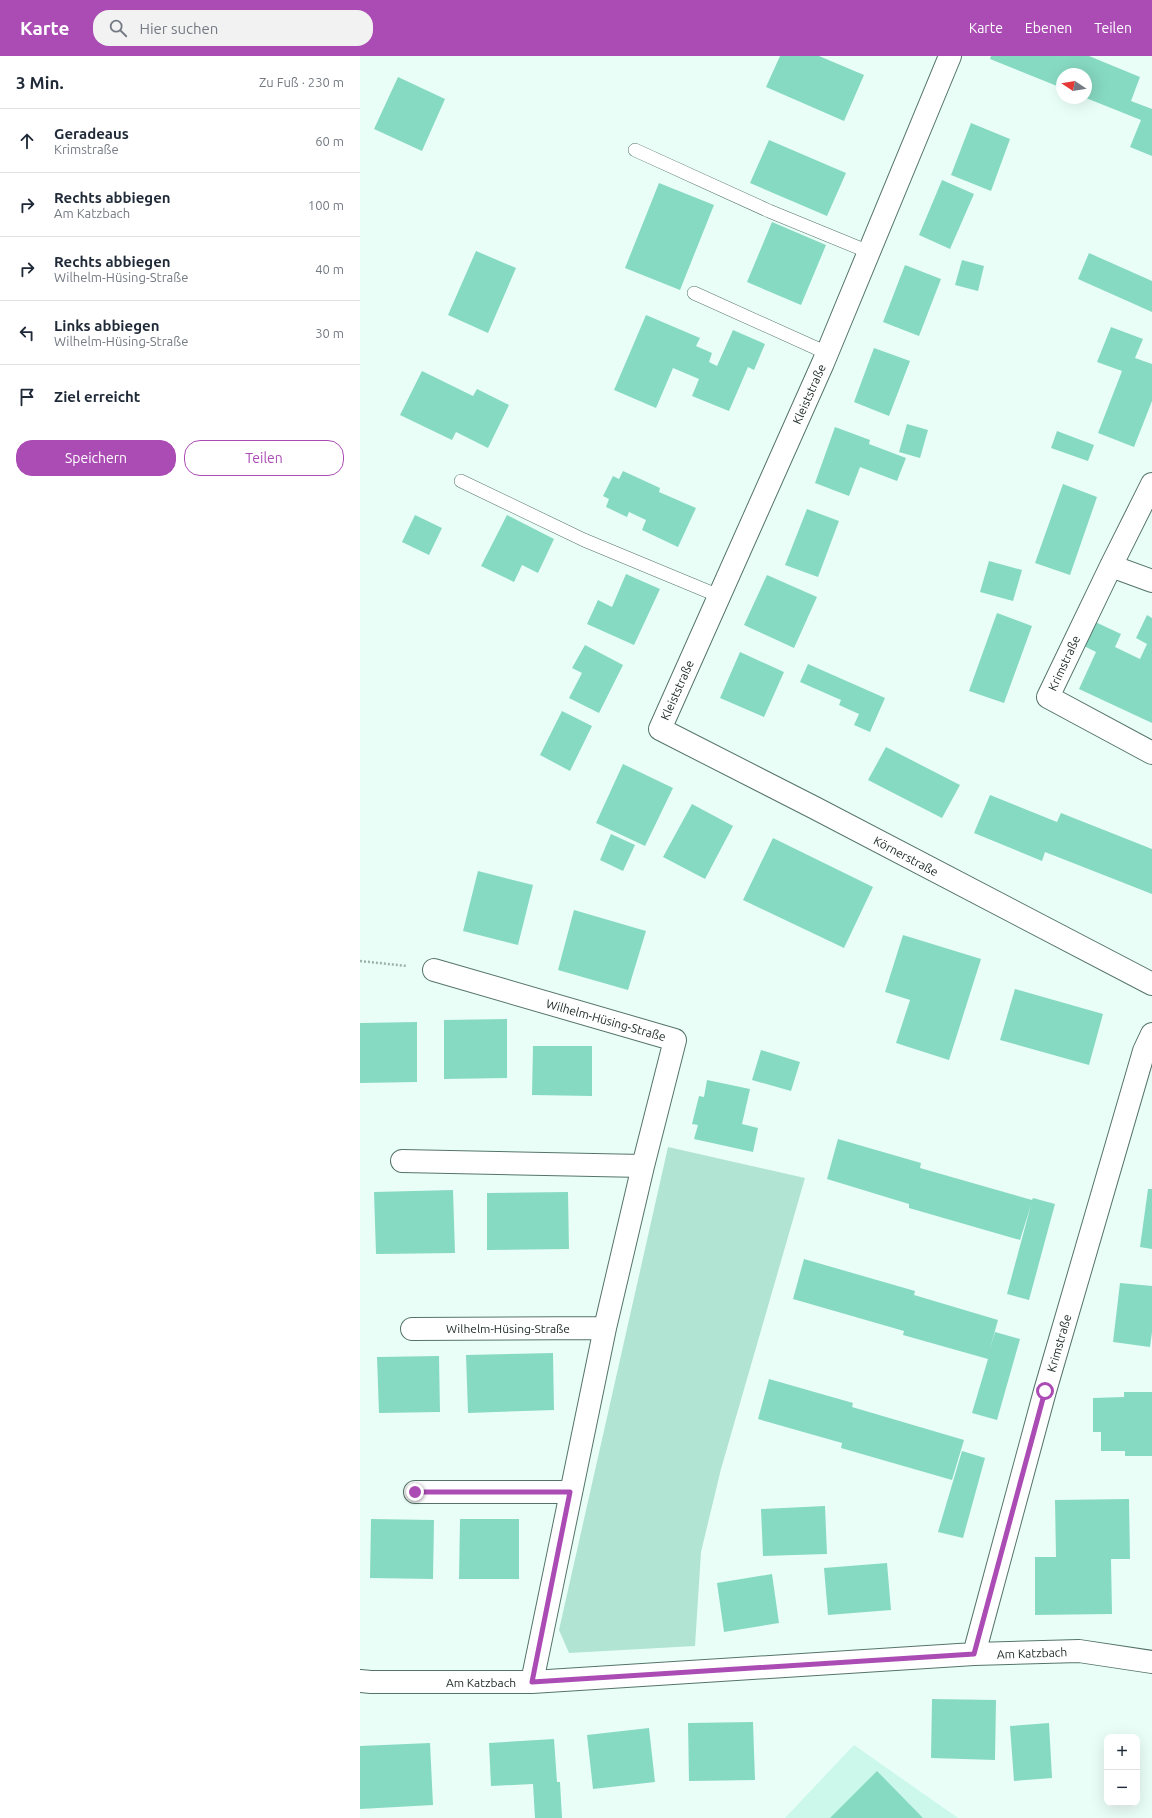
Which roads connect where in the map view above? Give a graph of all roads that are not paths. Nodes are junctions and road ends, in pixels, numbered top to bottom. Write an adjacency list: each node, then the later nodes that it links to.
1 (950, 56): 3 (street, Kleiststraße)
2 (635, 150): 3 (lane)
3 (869, 252): 5 (street, Kleiststraße)
4 (694, 293): 5 (lane)
5 (827, 353): 10 (street, Kleiststraße)
6 (461, 481): 10 (lane)
7 (1152, 484): 8 (street, Krimstraße)
8 (1111, 566): 9 (street); 12 (street, Krimstraße)
9 (1152, 581)
10 (719, 596): 11 (street, Kleiststraße)
11 (660, 729): 14 (street, Körnerstraße)
12 (1152, 753)
13 (434, 970): 17 (street, Wilhelm-Hüsing-Straße)
14 (1152, 984)
15 (1152, 1034): 22 (street, Krimstraße)
16 (402, 1161): 17 (street)
17 (643, 1166): 18 (street, Wilhelm-Hüsing-Straße)
18 (605, 1328): 19 (street, Wilhelm-Hüsing-Straße); 21 (street, Wilhelm-Hüsing-Straße)
19 (412, 1329)
20 (415, 1492): 21 (street)
21 (570, 1492): 25 (street, Wilhelm-Hüsing-Straße)
22 (974, 1654): 23 (street, Am Katzbach); 25 (street, Am Katzbach)
23 (1152, 1662)
24 (360, 1681): 25 (street, Am Katzbach)
25 (532, 1682)

